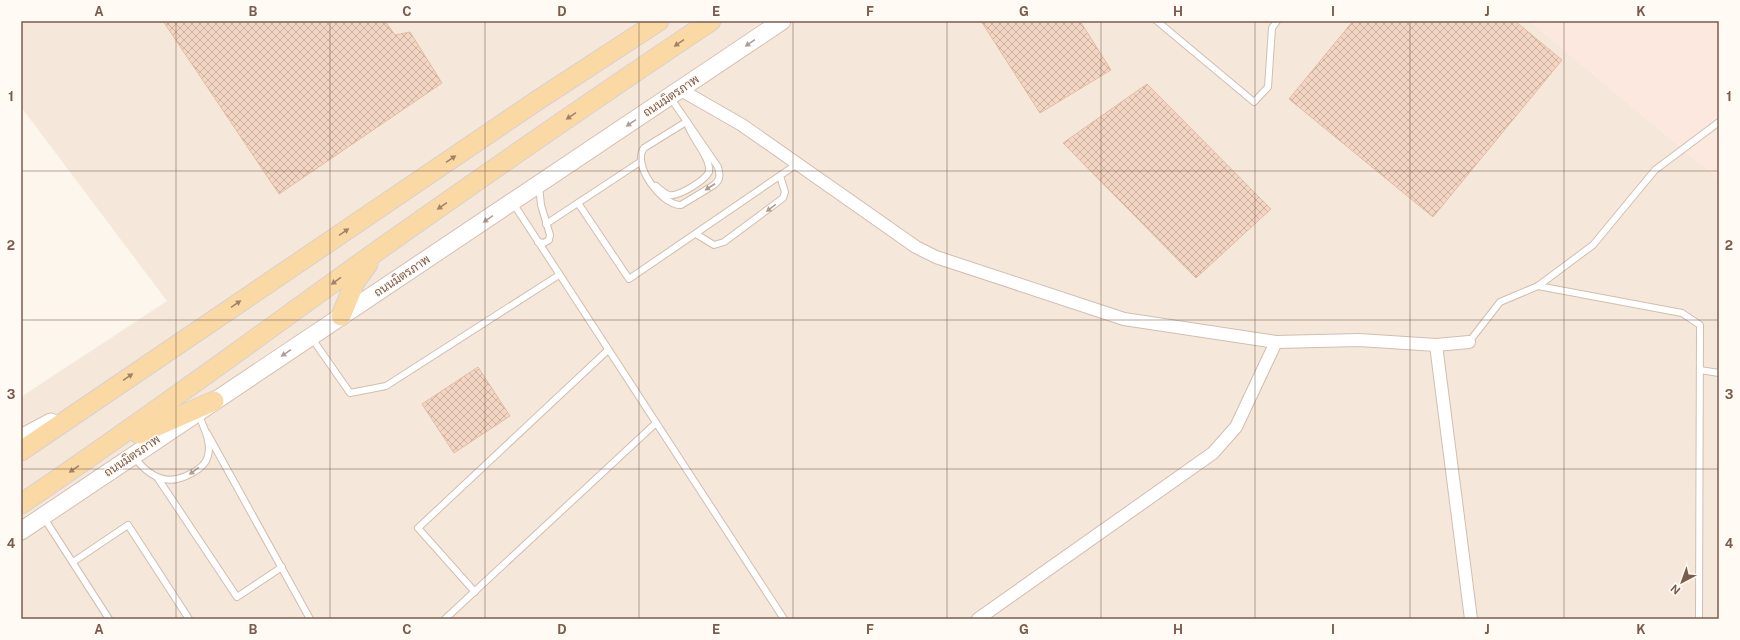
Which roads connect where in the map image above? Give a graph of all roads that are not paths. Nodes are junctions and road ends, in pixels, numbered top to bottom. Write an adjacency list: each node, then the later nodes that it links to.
1 (659, 21): 30 (main road, one-way to 1)
2 (711, 21): 19 (main road, ถนนมิตรภาพ, one-way to 19)
3 (782, 21): 6 (main road, ถนนมิตรภาพ, one-way to 6)
4 (1158, 21): 5 (lane)
5 (1277, 21)
6 (676, 93): 7 (lane); 10 (street); 12 (main road, ถนนมิตรภาพ, one-way to 12)
7 (686, 122): 9 (lane); 13 (lane); 13 (lane, one-way to 13)
8 (1719, 122): 21 (lane)
9 (640, 162): 13 (lane); 15 (lane)
10 (797, 164): 11 (lane); 24 (street)
11 (780, 176): 17 (lane); 17 (lane, one-way to 17)
12 (539, 184): 14 (main road, ถนนมิตรภาพ); 16 (lane)
13 (653, 184)
14 (512, 202): 18 (lane); 22 (main road, ถนนมิตรภาพ, one-way to 22)
15 (578, 203): 16 (lane); 17 (lane)
16 (546, 224): 18 (lane)
17 (696, 234)
18 (538, 242): 20 (lane)
19 (380, 250): 22 (main road); 36 (main road, ถนนมิตรภาพ, one-way to 36)
20 (559, 275): 23 (lane); 27 (lane)
21 (1538, 286): 25 (lane); 28 (lane)
22 (341, 316): 23 (main road, ถนนมิตรภาพ)
23 (311, 337): 31 (main road, ถนนมิตรภาพ, one-way to 31)
24 (1276, 342): 26 (street); 51 (street)
25 (1469, 342): 26 (street)
26 (1436, 345): 52 (street)
27 (608, 350): 33 (lane); 45 (lane)
28 (1700, 370): 29 (lane); 53 (lane)
29 (1719, 373)
30 (96, 399): 35 (main road); 37 (main road)
31 (214, 401): 32 (main road, ถนนมิตรภาพ); 36 (main road)
32 (197, 412): 34 (lane); 38 (main road, ถนนมิตรภาพ)
33 (656, 423): 45 (lane); 50 (lane)
34 (207, 433): 39 (lane, one-way to 39); 44 (lane)
35 (21, 438)
36 (102, 450): 40 (main road, ถนนมิตรภาพ, one-way to 40)
37 (21, 451)
38 (133, 455): 39 (lane); 41 (main road, ถนนมิตรภาพ)
39 (157, 477): 44 (lane)
40 (21, 504)
41 (43, 516): 42 (main road, ถนนมิตรภาพ); 43 (lane)
42 (21, 531)
43 (73, 562): 46 (lane); 47 (lane)
44 (282, 567): 48 (lane)
45 (474, 592): 49 (lane)
46 (109, 619)
47 (189, 619)
48 (310, 619)
49 (445, 619)
50 (784, 619)
51 (978, 619)
52 (1471, 619)
53 (1699, 619)

